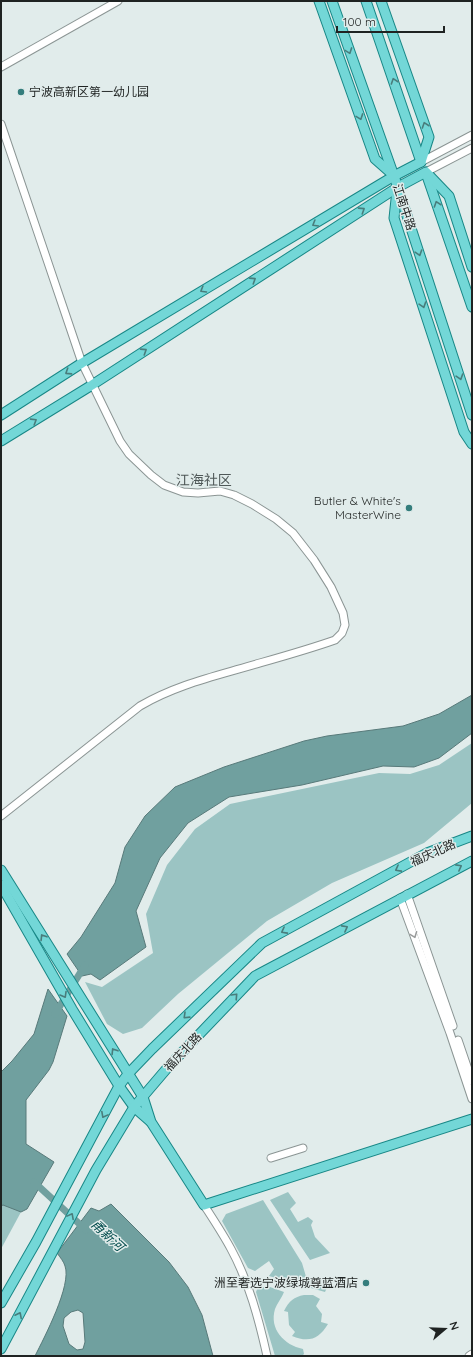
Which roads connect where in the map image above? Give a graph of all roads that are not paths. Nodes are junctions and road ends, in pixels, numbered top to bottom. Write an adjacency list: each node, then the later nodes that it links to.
1 (118, 1): 6 (street)
2 (319, 1): 12 (main road, one-way to 12)
3 (332, 1): 12 (main road, 江南中路, one-way to 12)
4 (366, 1): 10 (main road, one-way to 4)
5 (381, 1): 10 (main road, one-way to 5)
6 (1, 66)
7 (1, 124): 16 (street)
8 (472, 135): 10 (street)
9 (472, 148): 11 (street)
10 (421, 162): 11 (main road); 12 (main road)
11 (426, 172): 13 (main road); 14 (main road); 15 (main road, one-way to 11)
12 (394, 176): 13 (main road, 江南中路); 16 (main road, one-way to 16)
13 (398, 187): 17 (main road, one-way to 13); 19 (main road, 江南中路, one-way to 19); 21 (main road, one-way to 21)
14 (472, 267)
15 (472, 307)
16 (82, 363): 17 (street); 18 (main road, one-way to 18)
17 (92, 385): 20 (main road, one-way to 17); 22 (street)
18 (1, 415)
19 (472, 415)
20 (1, 441)
21 (472, 444)
22 (1, 816)
23 (472, 836): 28 (main road, 福庆北路, one-way to 28)
24 (472, 861): 27 (main road, 福庆北路, one-way to 24)
25 (1, 870): 28 (main road, one-way to 25)
26 (1, 885): 30 (main road, one-way to 30)
27 (404, 896): 29 (street); 31 (main road, 福庆北路, one-way to 27); 32 (street, one-way to 32)
28 (128, 1074): 30 (main road, 福庆北路); 31 (main road)
29 (472, 1081)
30 (119, 1086): 33 (main road); 39 (main road, 福庆北路, one-way to 39)
31 (143, 1097): 33 (main road, 福庆北路); 35 (main road)
32 (472, 1099)
33 (134, 1107): 35 (main road); 40 (main road, 福庆北路, one-way to 33)
34 (472, 1119): 38 (main road)
35 (151, 1122): 38 (main road)
36 (303, 1148): 37 (street)
37 (271, 1158)
38 (204, 1205): 42 (street)
39 (1, 1303)
40 (1, 1350)
41 (472, 1354): 43 (street)
42 (267, 1356)
43 (469, 1356)

